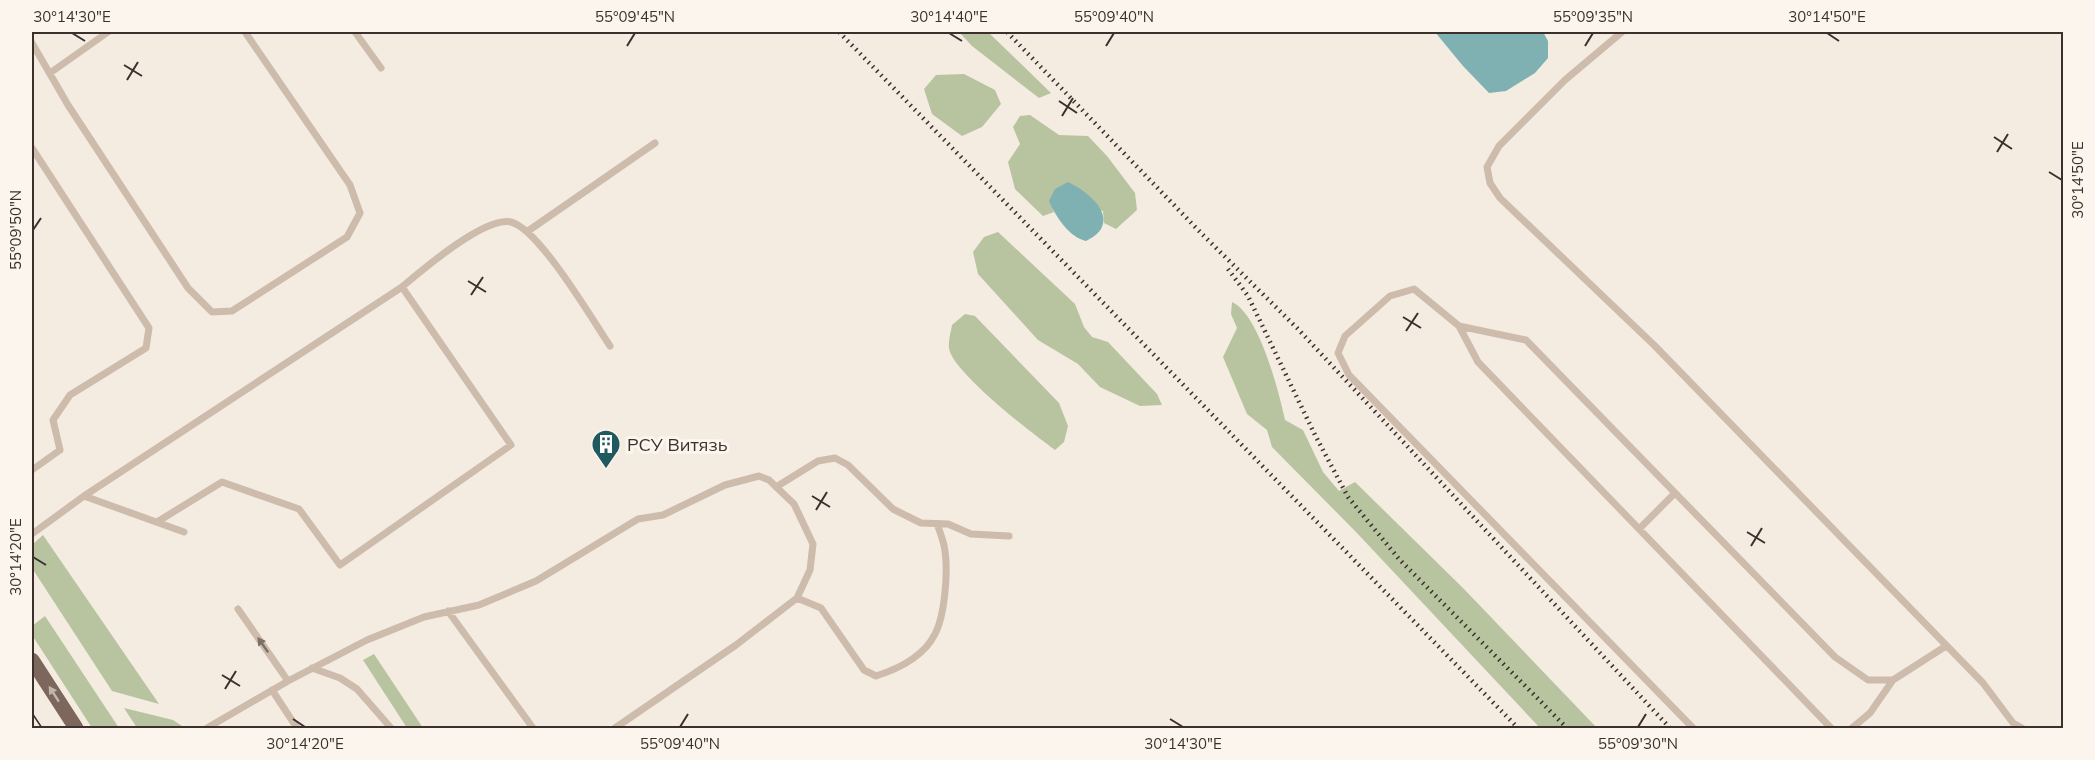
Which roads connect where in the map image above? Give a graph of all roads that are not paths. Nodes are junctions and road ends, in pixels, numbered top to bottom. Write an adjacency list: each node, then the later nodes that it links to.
1 (108, 32): 7 (lane)
2 (244, 32): 7 (lane)
3 (356, 32): 6 (lane)
4 (1622, 32): 27 (lane)
5 (32, 42): 7 (lane)
6 (381, 68)
7 (50, 73)
8 (655, 143): 10 (lane)
9 (32, 148): 14 (lane)
10 (528, 231): 11 (lane); 13 (lane)
11 (402, 287): 17 (lane); 18 (lane)
12 (1459, 326): 16 (lane); 20 (lane); 39 (lane)
13 (610, 346)
14 (32, 470)
15 (777, 487): 19 (lane); 24 (lane); 26 (lane)
16 (1675, 493): 20 (lane); 30 (lane)
17 (84, 496): 18 (lane); 22 (lane)
18 (157, 522): 21 (lane)
19 (937, 524): 23 (lane); 24 (lane)
20 (1639, 529): 40 (lane)
21 (184, 532)
22 (32, 534)
23 (1009, 536)
24 (797, 598): 38 (lane)
25 (238, 609): 31 (lane, one-way to 25)
26 (448, 611): 29 (lane); 37 (lane)
27 (1946, 646): 30 (lane); 42 (lane)
28 (32, 660): 33 (main road, one-way to 28)
29 (312, 668): 31 (lane); 36 (lane)
30 (1893, 680): 41 (lane)
31 (288, 681): 32 (lane)
32 (272, 690): 34 (lane); 35 (lane)
33 (76, 729)
34 (207, 729)
35 (297, 729)
36 (391, 729)
37 (533, 729)
38 (615, 729)
39 (1693, 729)
40 (1831, 729)
41 (1852, 729)
42 (2022, 729)

